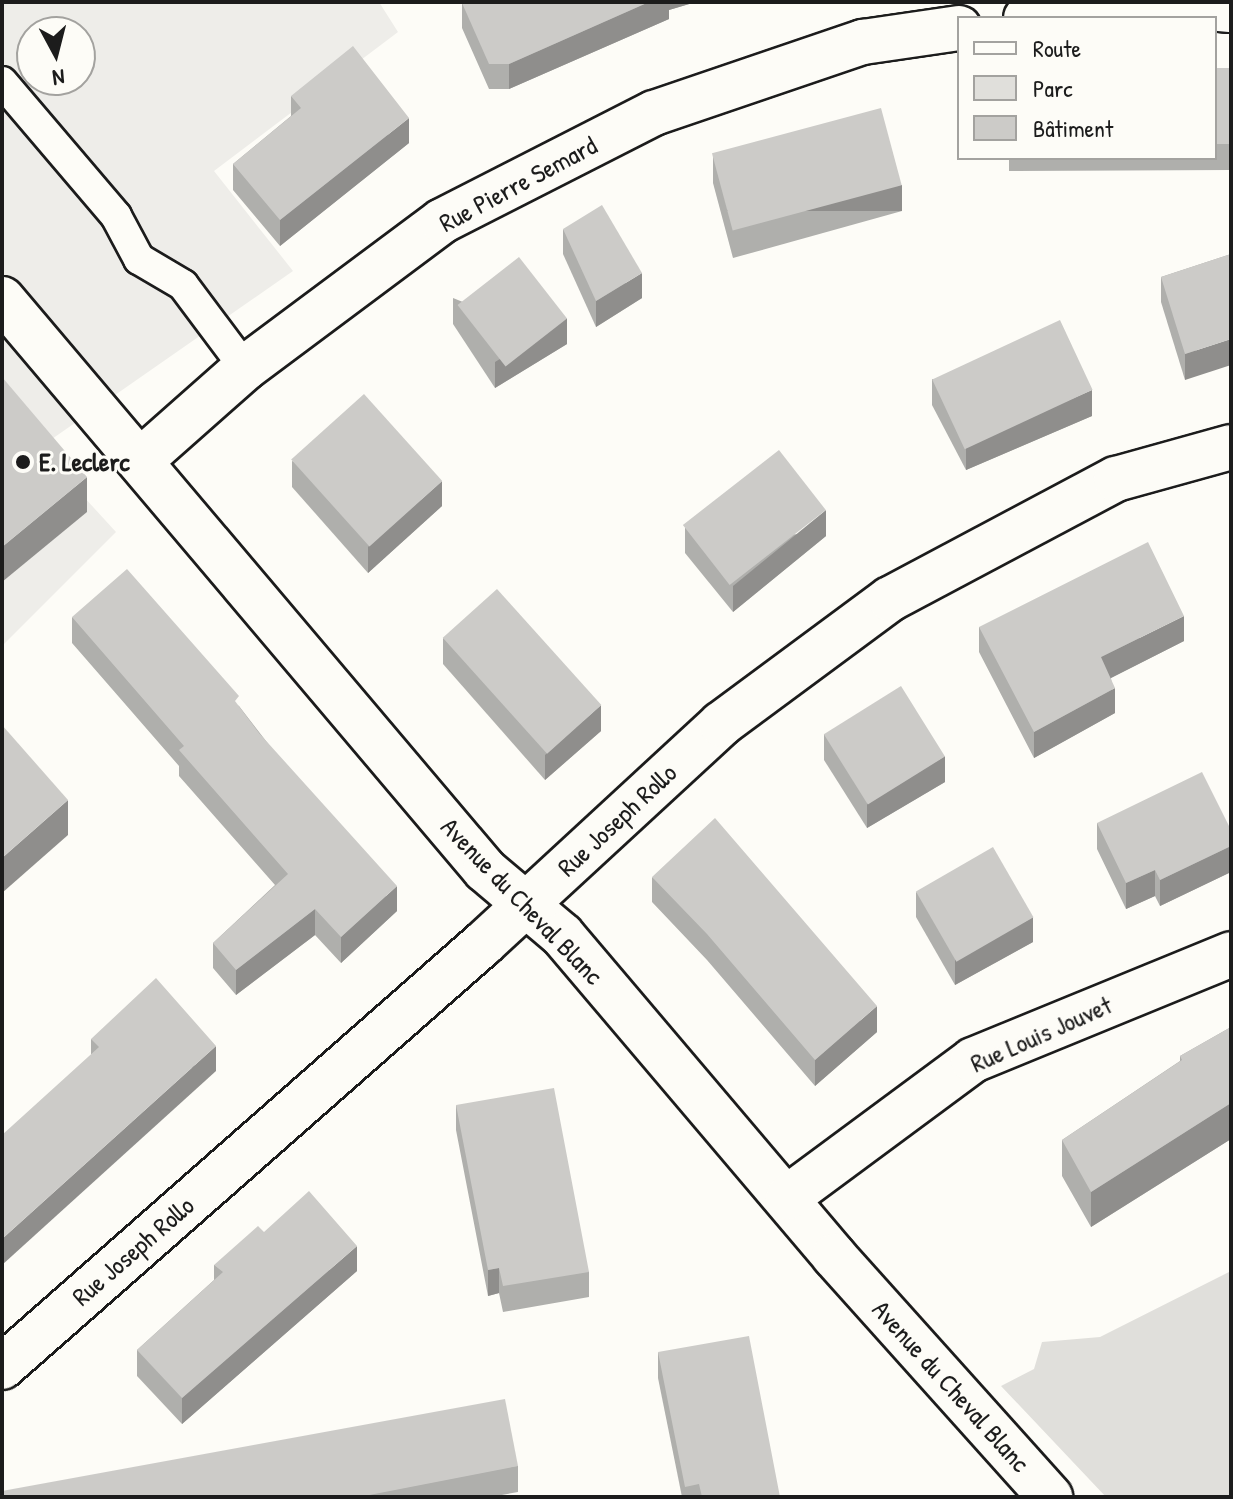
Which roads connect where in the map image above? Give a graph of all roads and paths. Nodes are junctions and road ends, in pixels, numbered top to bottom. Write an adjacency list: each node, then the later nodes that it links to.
1 (1134, 2): 4 (street)
2 (1143, 2): 3 (street)
3 (1231, 10)
4 (1040, 16)
5 (957, 28): 8 (street, Rue Pierre Semard)
6 (2, 82): 8 (lane)
7 (2, 299): 10 (street, Avenue du Cheval Blanc)
8 (245, 368): 10 (street, Rue Pierre Semard)
9 (1231, 447): 11 (street, Rue Joseph Rollo)
10 (140, 461): 11 (street, Avenue du Cheval Blanc)
11 (528, 903): 13 (street, Avenue du Cheval Blanc); 14 (street, Rue Joseph Rollo)
12 (1231, 954): 13 (street, Rue Louis Jouvet)
13 (788, 1197): 15 (street, Avenue du Cheval Blanc)
14 (2, 1367)
15 (1050, 1497)

